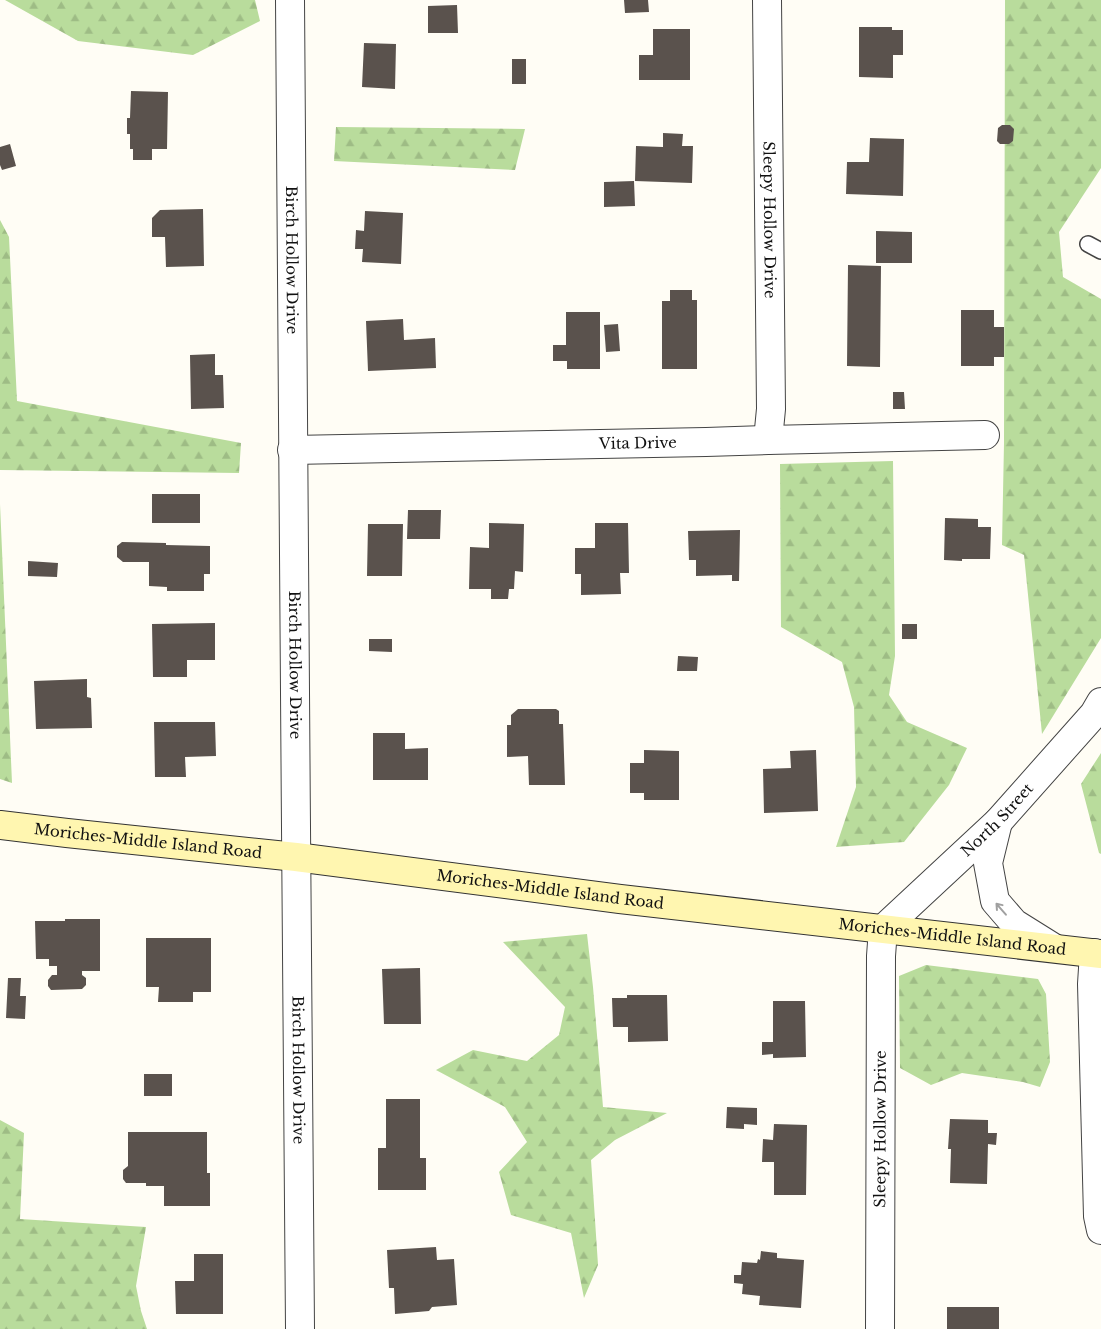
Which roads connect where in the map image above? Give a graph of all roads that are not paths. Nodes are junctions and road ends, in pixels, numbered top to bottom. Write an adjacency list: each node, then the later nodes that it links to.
1 (290, 0): 5 (street, Birch Hollow Drive)
2 (767, 0): 4 (street, Sleepy Hollow Drive)
3 (985, 435): 4 (street, Vita Drive)
4 (768, 440): 5 (street, Vita Drive)
5 (292, 450): 9 (street, Birch Hollow Drive)
6 (1101, 702): 7 (street, North Street)
7 (998, 822): 10 (street, North Street); 11 (street, one-way to 7)
8 (0, 825): 9 (main road, Moriches-Middle Island Road)
9 (296, 857): 10 (main road, Moriches-Middle Island Road); 14 (street, Birch Hollow Drive)
10 (883, 929): 11 (main road, Moriches-Middle Island Road); 15 (street, Sleepy Hollow Drive)
11 (1054, 948): 12 (main road, Moriches-Middle Island Road)
12 (1097, 953): 13 (street)
13 (1101, 1230)
14 (300, 1329)
15 (880, 1329)

